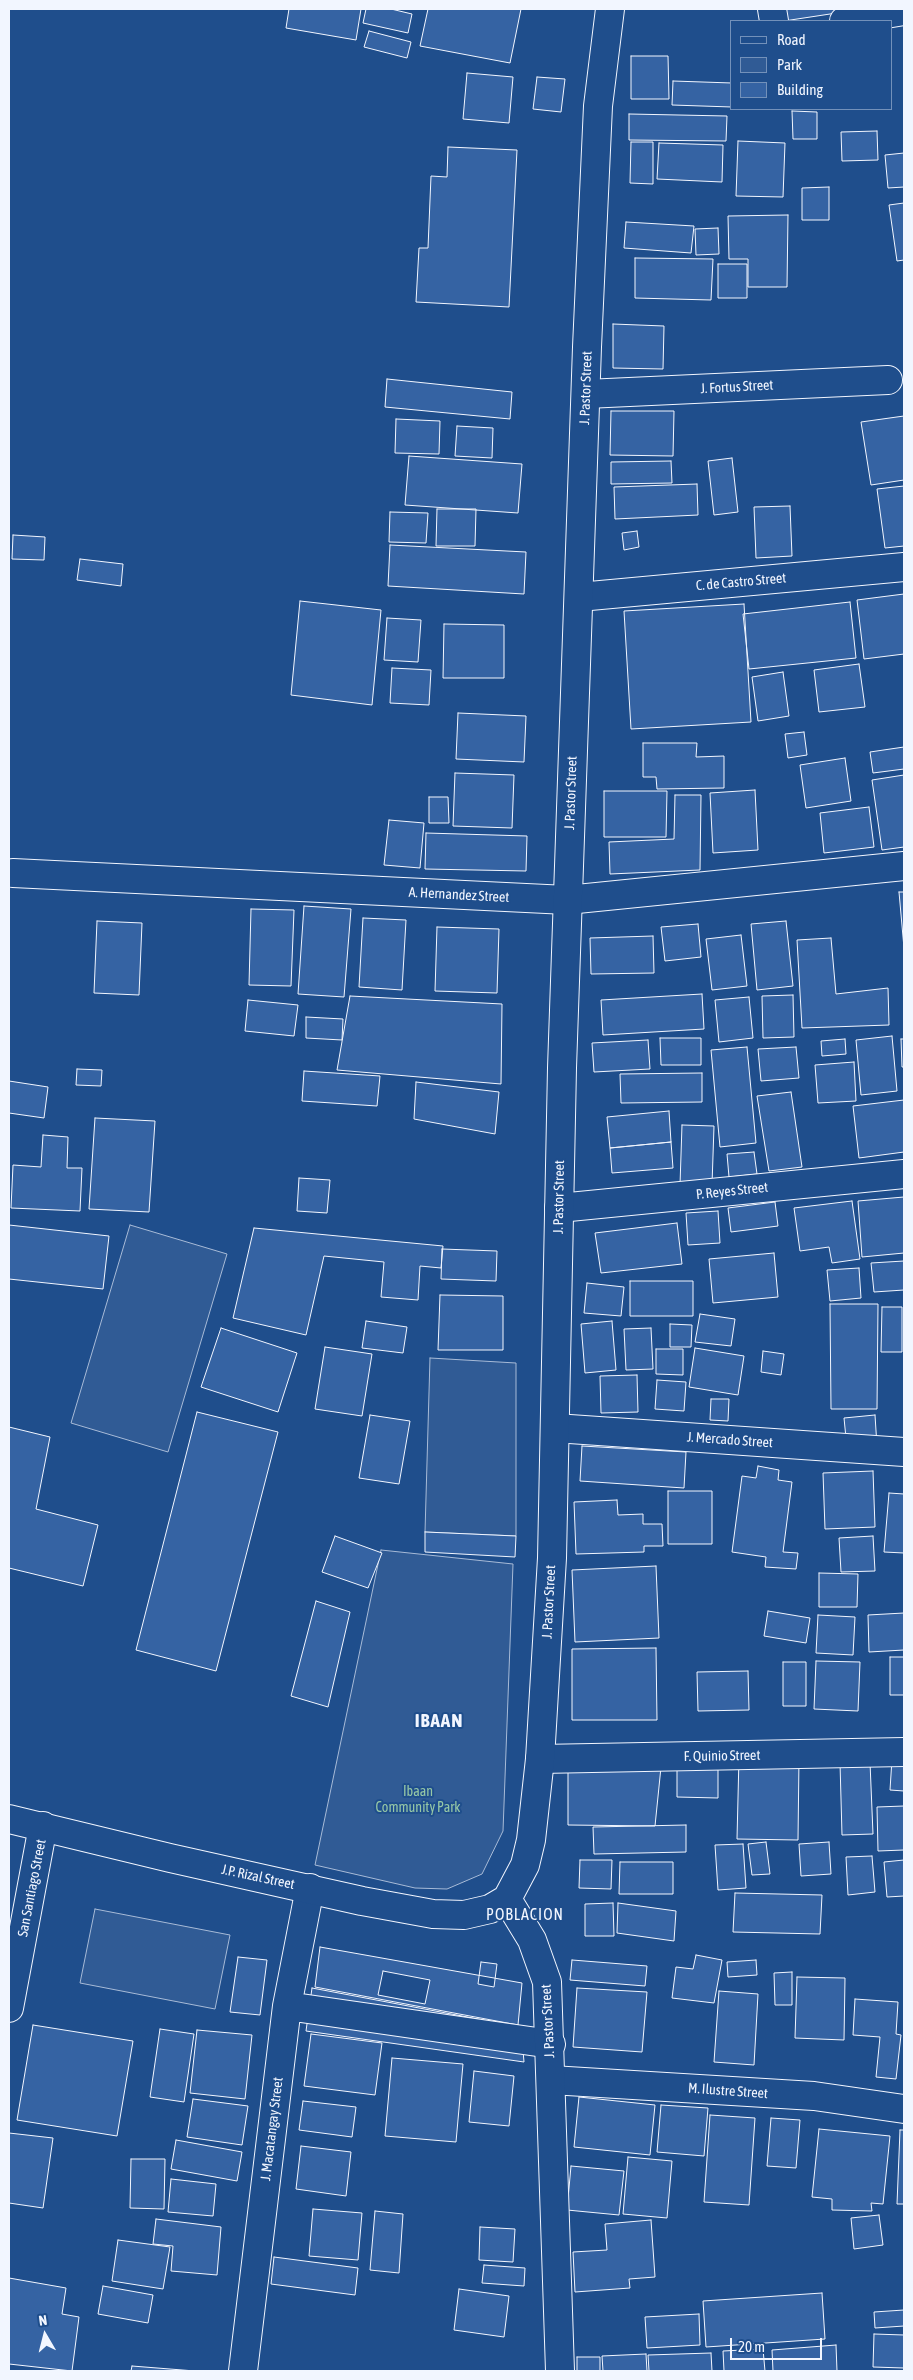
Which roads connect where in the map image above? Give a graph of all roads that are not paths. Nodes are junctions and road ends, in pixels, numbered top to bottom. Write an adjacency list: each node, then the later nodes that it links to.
1 (610, 9): 5 (street, J. Pastor Street)
2 (904, 12): 3 (street)
3 (851, 20)
4 (888, 380): 5 (street, J. Fortus Street)
5 (586, 394): 7 (street, J. Pastor Street)
6 (904, 566): 7 (street, C. de Castro Street)
7 (579, 597): 10 (street, J. Pastor Street)
8 (904, 866): 10 (street, A. Hernandez Street)
9 (13, 873): 10 (street, A. Hernandez Street)
10 (567, 900): 12 (street, J. Pastor Street)
11 (904, 1174): 12 (street, P. Reyes Street)
12 (559, 1208): 13 (street, J. Pastor Street)
13 (555, 1428): 14 (street, J. Mercado Street); 16 (street, J. Pastor Street)
14 (904, 1452)
15 (904, 1752): 16 (street, F. Quinio Street)
16 (540, 1759): 20 (street, J. Pastor Street)
17 (9, 1819): 18 (street, J.P. Rizal Street)
18 (43, 1826): 19 (street, J.P. Rizal Street); 22 (street, San Santiago Street)
19 (310, 1888): 20 (street, J.P. Rizal Street); 21 (street, J. Macatangay Street)
20 (507, 1899): 23 (street, J. Pastor Street)
21 (287, 2006): 23 (street); 26 (street, J. Macatangay Street)
22 (9, 2008)
23 (550, 2044): 24 (street, J. Pastor Street)
24 (550, 2080): 25 (street, M. Ilustre Street); 27 (street, J. Pastor Street)
25 (904, 2109)
26 (243, 2371)
27 (560, 2371)

